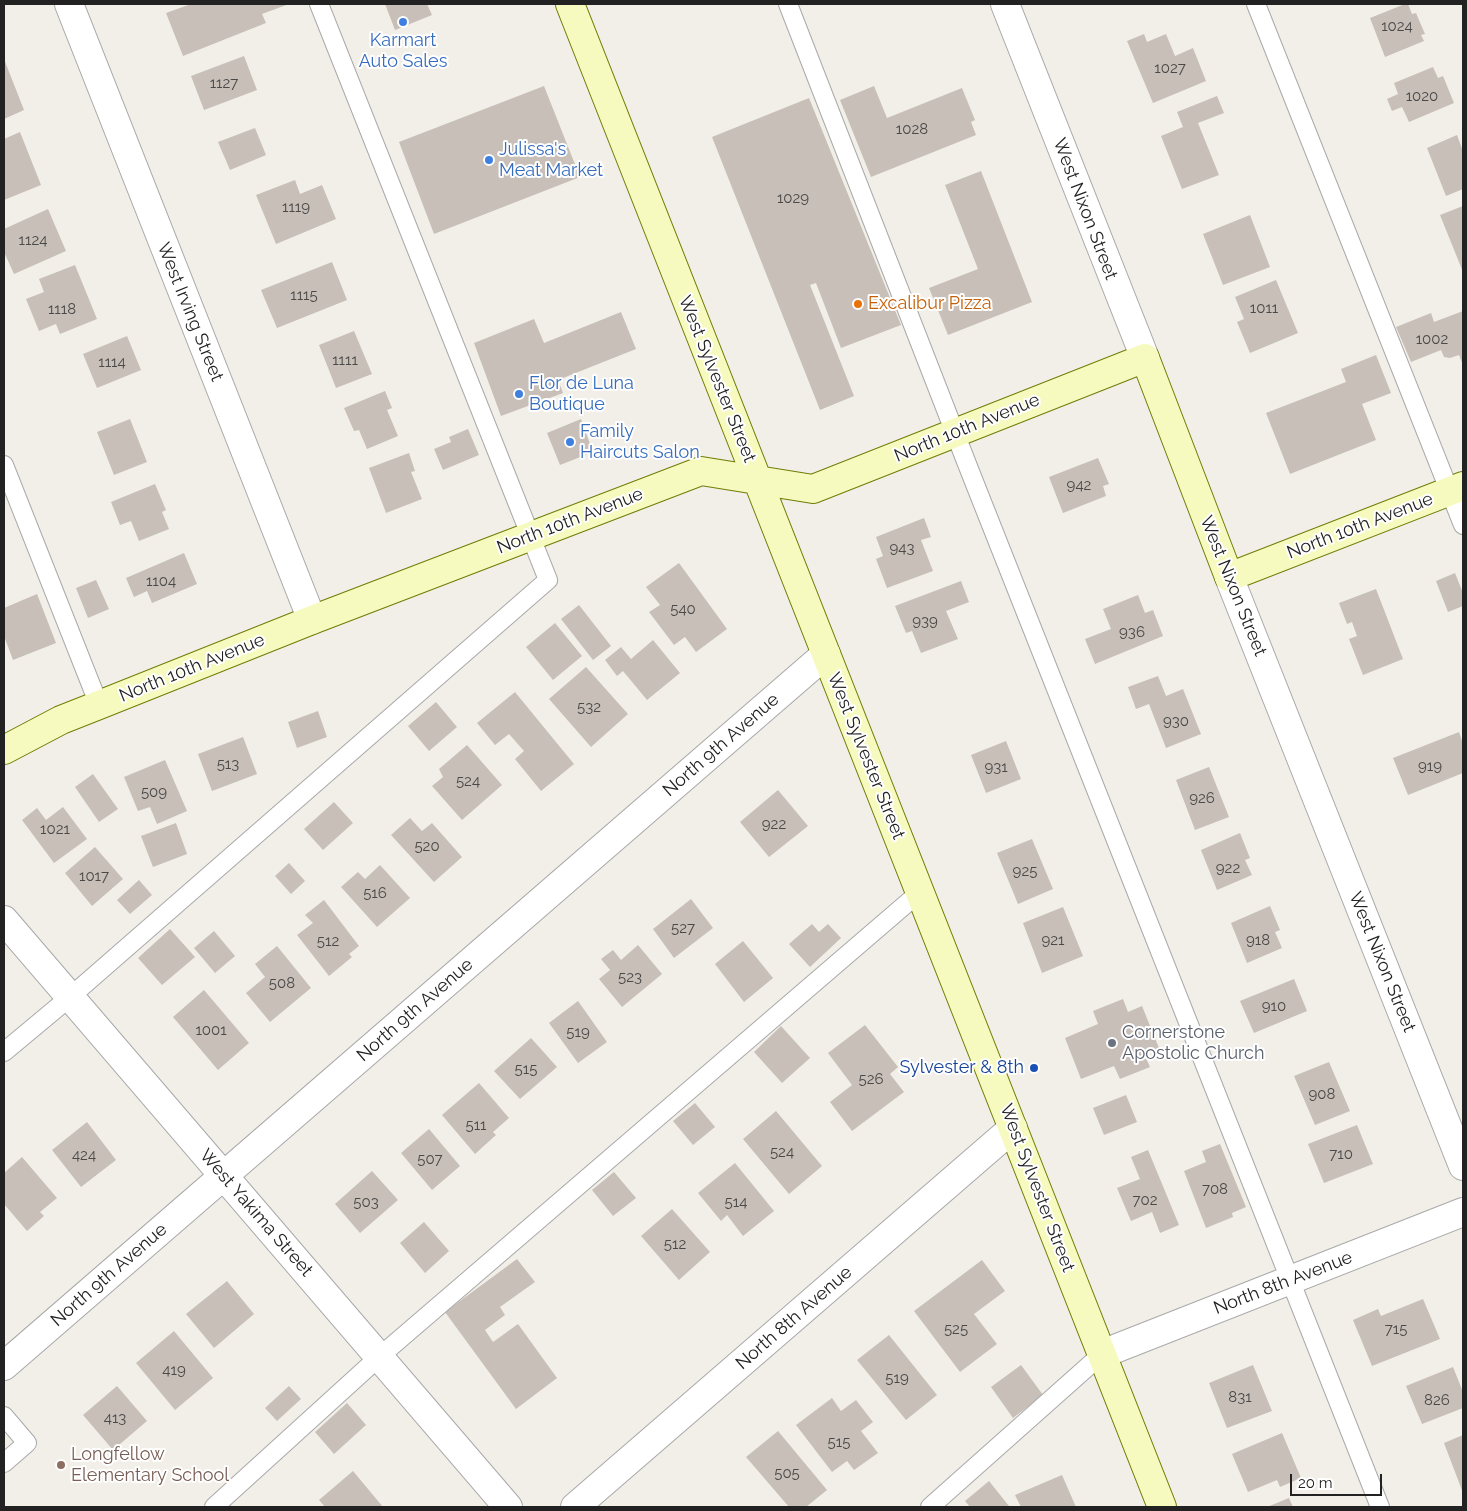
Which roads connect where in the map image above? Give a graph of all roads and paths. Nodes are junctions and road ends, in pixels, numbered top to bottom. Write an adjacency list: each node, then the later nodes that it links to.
1 (69, 4): 15 (street, West Irving Street)
2 (319, 4): 13 (lane)
3 (570, 4): 10 (street, West Sylvester Street)
4 (788, 4): 8 (lane)
5 (1005, 4): 7 (street, West Nixon Street)
6 (1256, 4): 11 (lane)
7 (1145, 358): 8 (street, North 10th Avenue); 14 (street, West Nixon Street)
8 (956, 433): 10 (street, North 10th Avenue); 27 (lane)
9 (4, 464): 17 (lane)
10 (758, 480): 13 (street, North 10th Avenue); 16 (street, West Sylvester Street)
11 (1457, 488): 12 (lane); 14 (street, North 10th Avenue)
12 (1463, 525)
13 (531, 536): 15 (street, North 10th Avenue); 21 (lane)
14 (1228, 577): 24 (street, West Nixon Street)
15 (312, 620): 17 (street, North 10th Avenue)
16 (826, 654): 19 (street, West Sylvester Street); 25 (street, North 9th Avenue)
17 (99, 705): 18 (street, North 10th Avenue)
18 (4, 750)
19 (920, 892): 23 (street, West Sylvester Street); 29 (lane)
20 (4, 920): 21 (street, West Yakima Street)
21 (70, 997): 22 (lane); 25 (street, West Yakima Street)
22 (4, 1052)
23 (1013, 1128): 28 (street, West Sylvester Street); 35 (street, North 8th Avenue)
24 (1463, 1166)
25 (224, 1176): 29 (street, West Yakima Street); 30 (street, North 9th Avenue)
26 (1463, 1212): 27 (street, North 8th Avenue)
27 (1290, 1280): 28 (street, North 8th Avenue); 38 (lane)
28 (1102, 1354): 36 (lane); 37 (street, West Sylvester Street)
29 (379, 1357): 33 (lane); 34 (street, West Yakima Street)
30 (4, 1366)
31 (4, 1416): 32 (lane)
32 (4, 1463)
33 (214, 1507)
34 (508, 1507)
35 (575, 1507)
36 (930, 1507)
37 (1162, 1507)
38 (1380, 1507)

